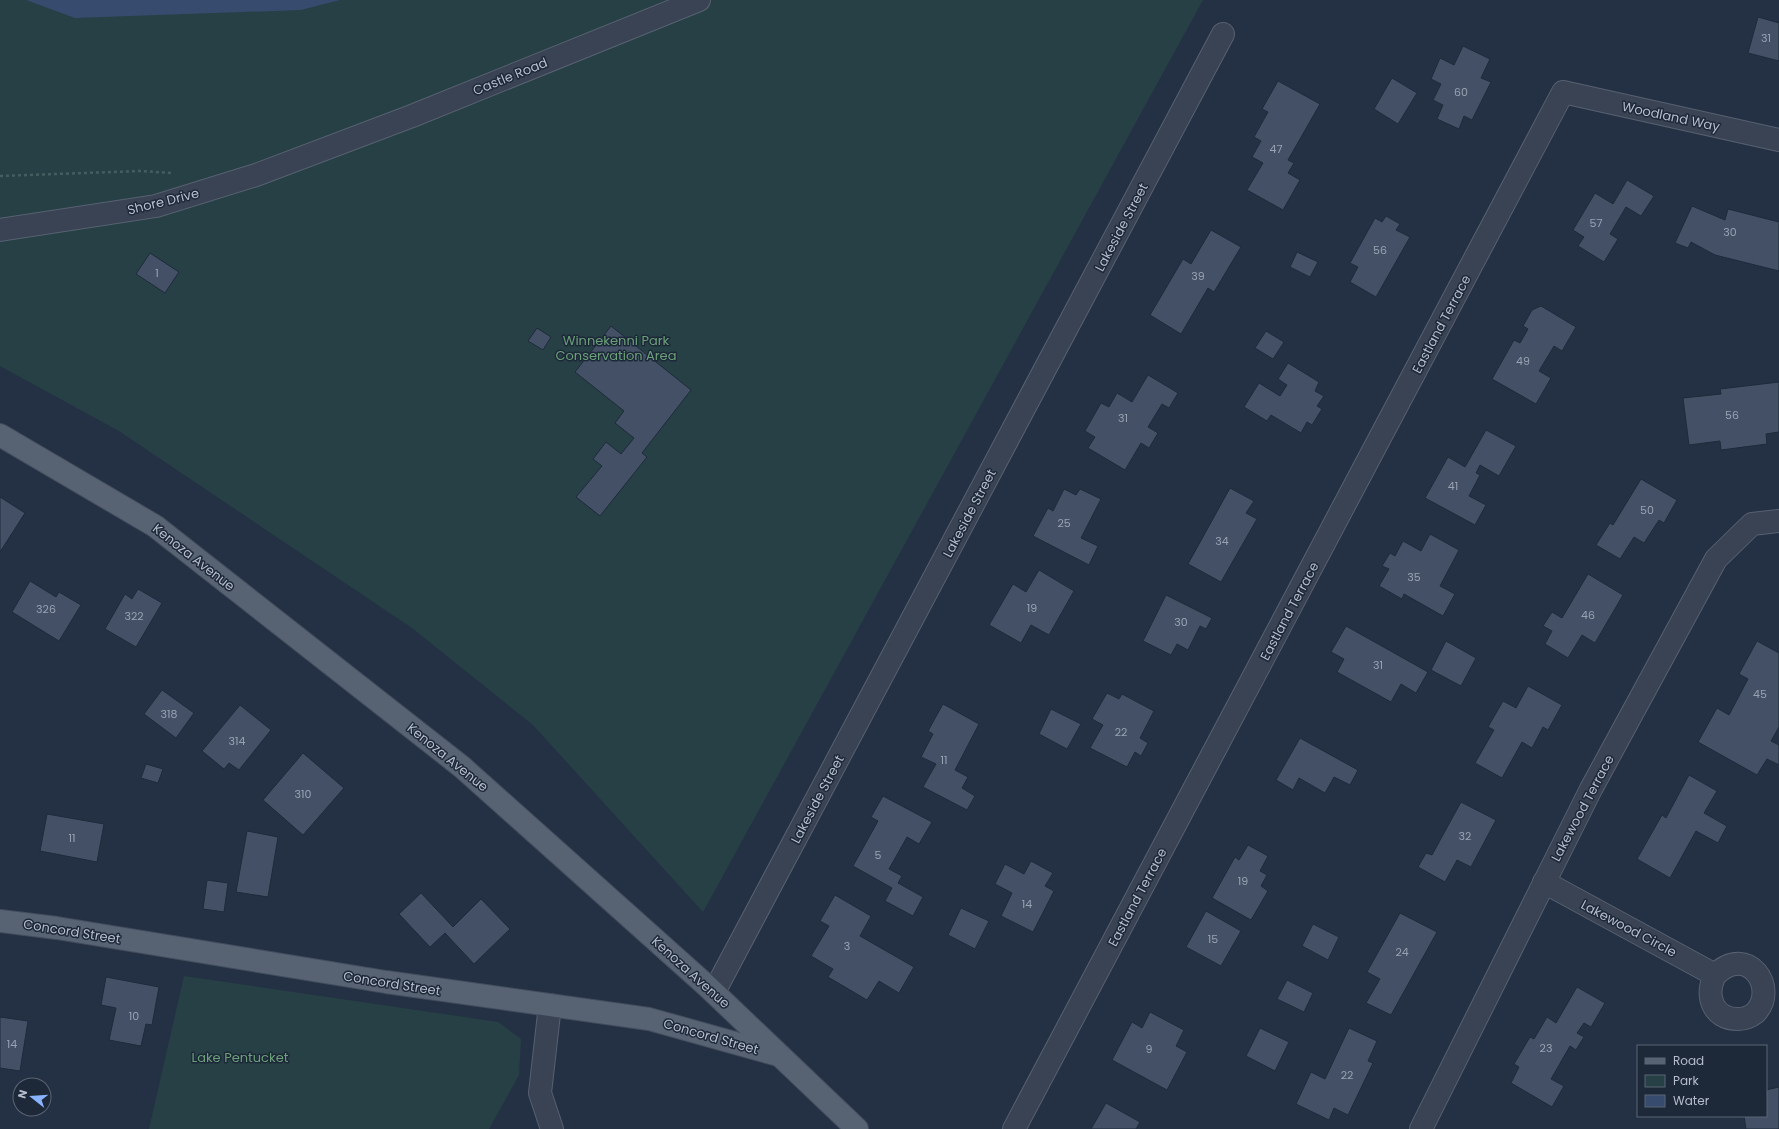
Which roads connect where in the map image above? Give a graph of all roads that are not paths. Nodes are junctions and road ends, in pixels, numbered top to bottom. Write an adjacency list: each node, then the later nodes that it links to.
1 (699, 0): 5 (street, Castle Road)
2 (1223, 34): 12 (street, Lakeside Street)
3 (1563, 92): 4 (street, Woodland Way); 17 (street, Eastland Terrace)
4 (1779, 140)
5 (321, 151): 6 (street, Shore Drive)
6 (0, 230)
7 (0, 435): 12 (main road, Kenoza Avenue)
8 (1779, 521): 9 (street, Lakewood Terrace)
9 (1544, 882): 11 (street, Lakewood Circle); 18 (street, Lakewood Terrace)
10 (0, 921): 13 (main road, Concord Street)
11 (1715, 975)
12 (714, 992): 14 (main road, Kenoza Avenue)
13 (550, 1005): 14 (main road, Concord Street); 16 (street)
14 (781, 1056): 15 (main road, Kenoza Avenue)
15 (847, 1125)
16 (552, 1129)
17 (1014, 1129)
18 (1421, 1129)

